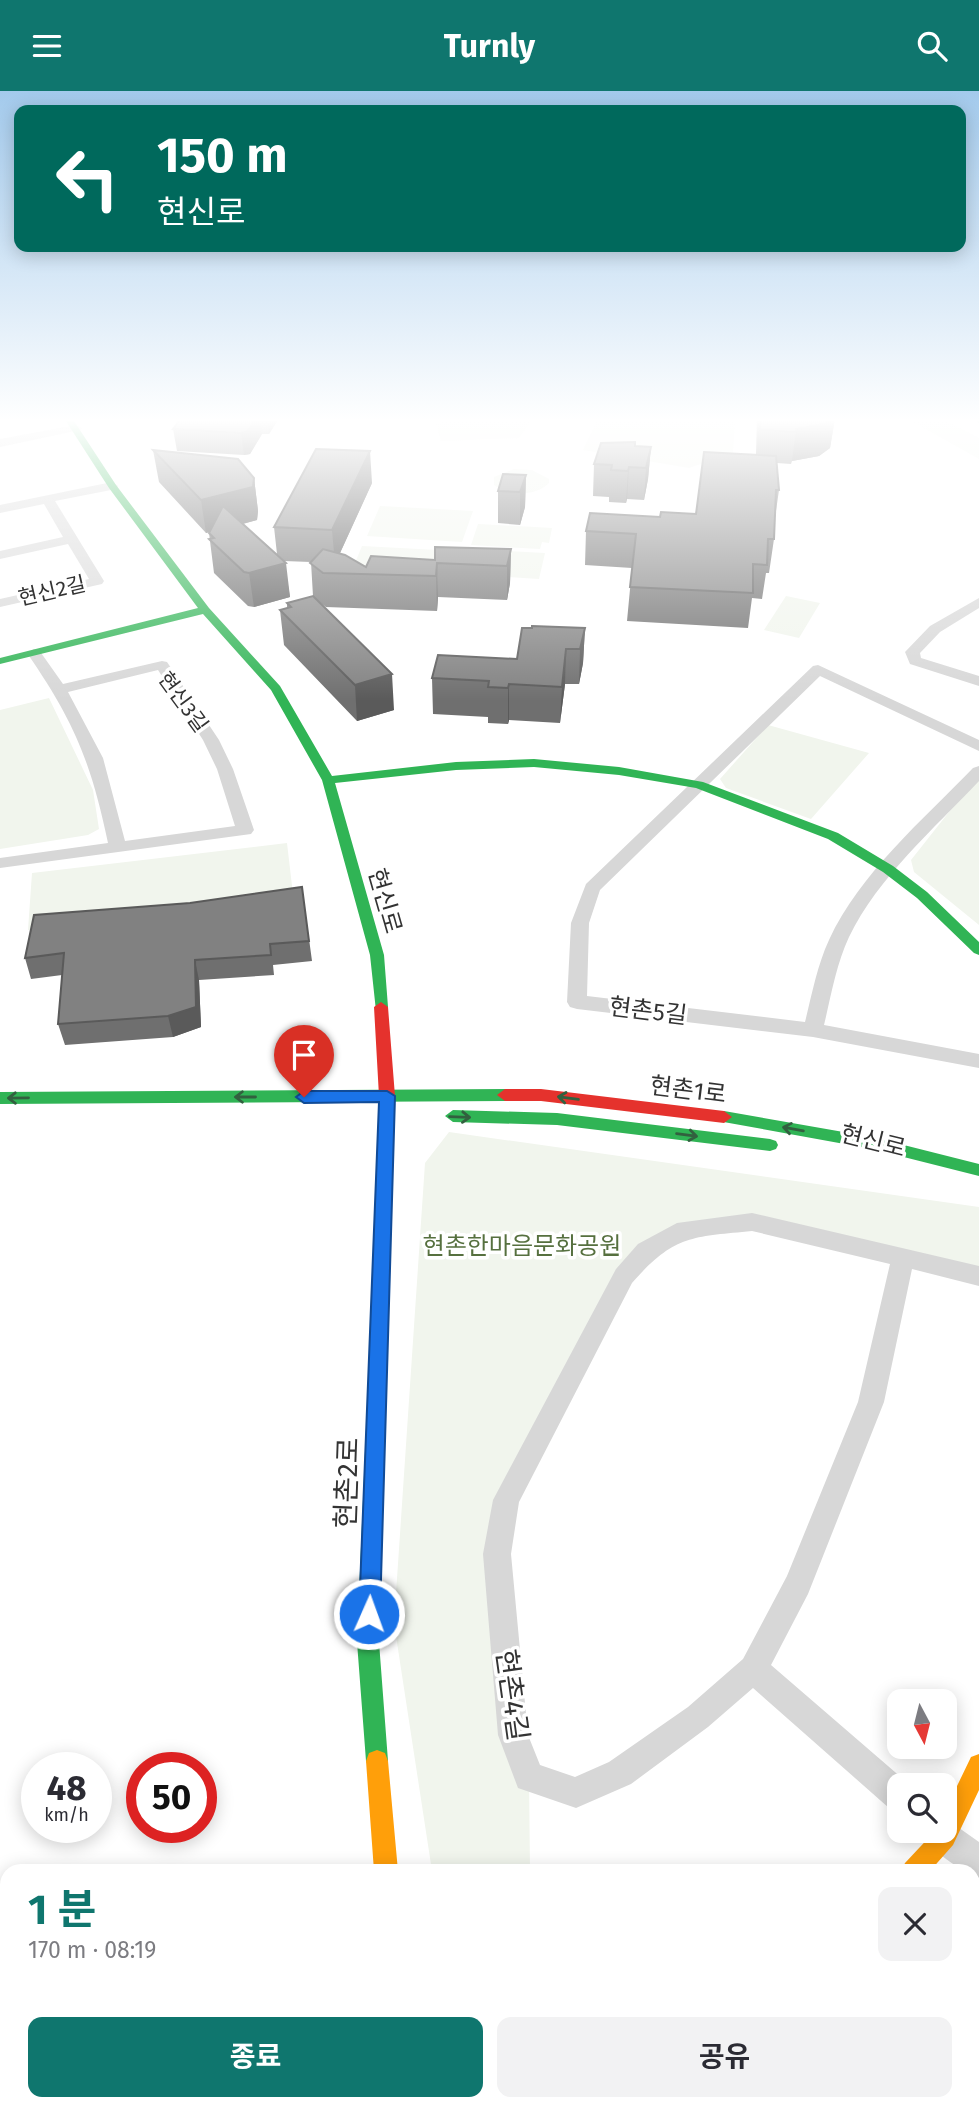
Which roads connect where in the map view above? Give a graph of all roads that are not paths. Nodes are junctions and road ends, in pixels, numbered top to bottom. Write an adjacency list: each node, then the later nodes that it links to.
1 (55, 512): 3 (street, 현신2길)
2 (132, 512): 7 (street, 현신로)
3 (71, 539): 4 (street, 현신2길); 6 (street, 현신2길)
4 (0, 555)
5 (979, 602): 10 (street)
6 (0, 603)
7 (205, 610): 8 (street); 14 (street, 현신로)
8 (34, 653): 9 (street); 11 (street)
9 (0, 661)
10 (979, 681)
11 (60, 689): 16 (street); 16 (street, 현신3길)
12 (979, 745): 15 (street, 현촌5길)
13 (979, 771): 18 (street)
14 (328, 780): 15 (street); 22 (street, 현신로)
15 (699, 785): 18 (street); 20 (street, 현촌5길)
16 (117, 846): 17 (street)
17 (0, 863)
18 (888, 869): 19 (street); 20 (street)
19 (979, 950)
20 (813, 1030): 21 (street, 현촌5길)
21 (979, 1061)
22 (387, 1096): 23 (street, one-way to 23); 26 (street, 현촌1로, one-way to 22); 36 (street, 현촌2로)
23 (0, 1098)
24 (439, 1116): 25 (street, one-way to 25)
25 (788, 1147)
26 (979, 1170)
27 (903, 1257): 28 (street, 현촌4길); 29 (street, 현촌4길); 29 (street, 현촌4길)
28 (979, 1276)
29 (753, 1669): 31 (street)
30 (979, 1765): 32 (street)
31 (887, 1786)
32 (957, 1806)
33 (935, 1843): 37 (street)
34 (954, 1843): 35 (street)
35 (979, 1862)
36 (385, 1864)
37 (918, 1864)

